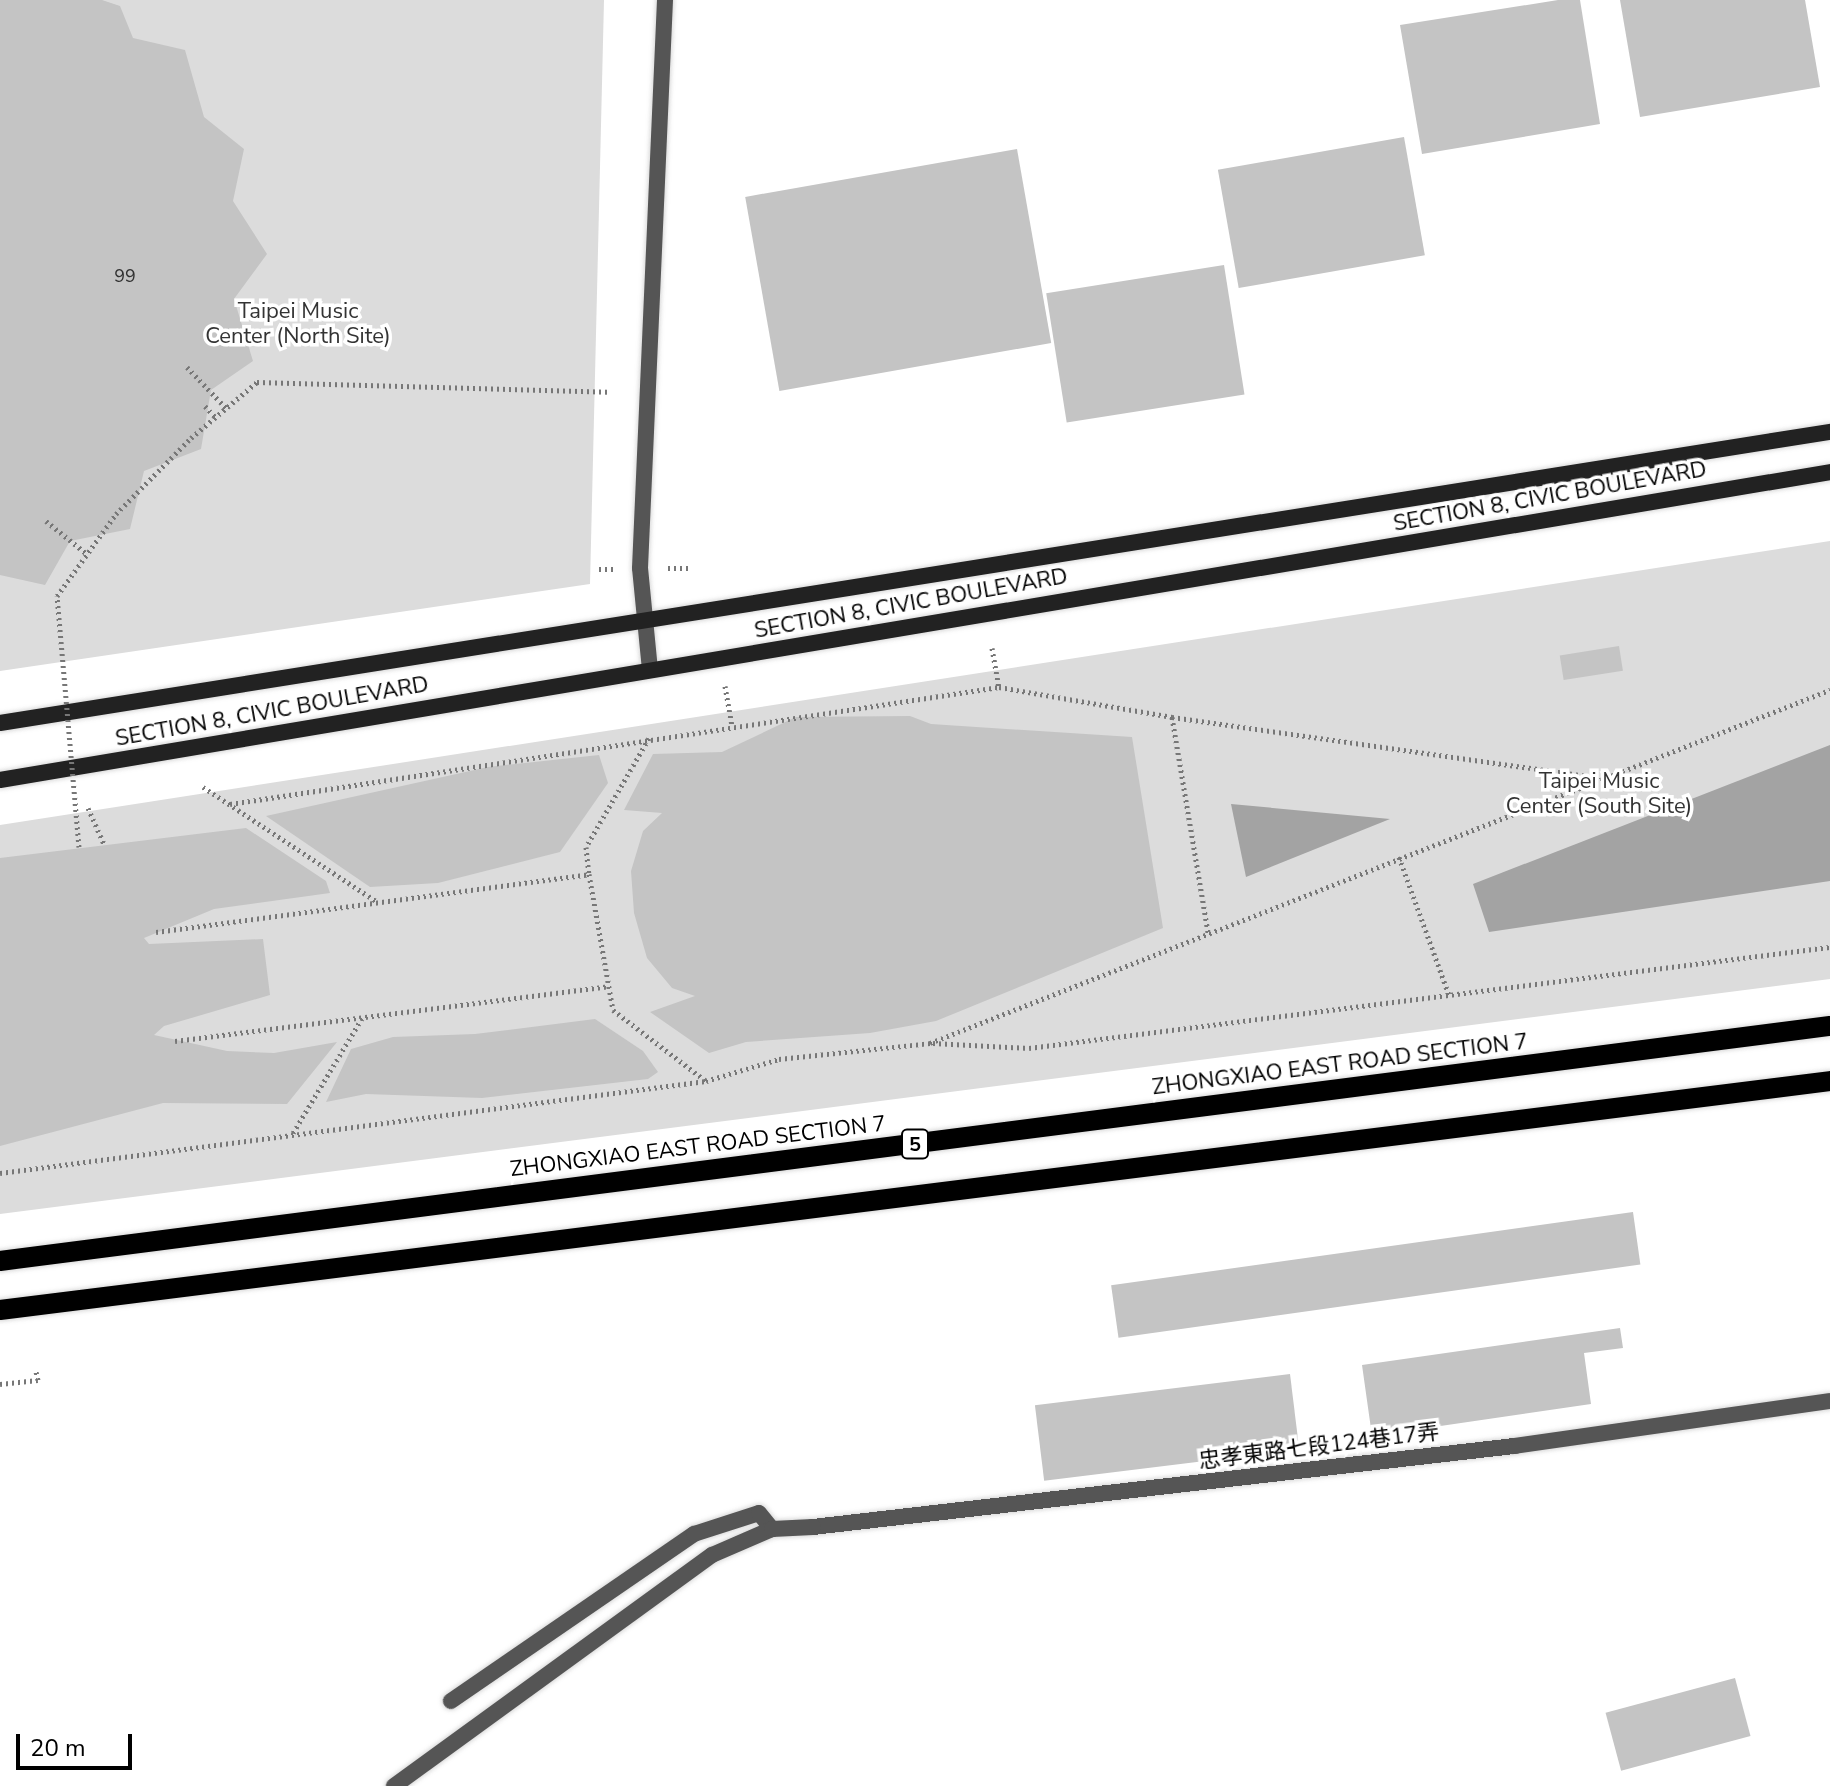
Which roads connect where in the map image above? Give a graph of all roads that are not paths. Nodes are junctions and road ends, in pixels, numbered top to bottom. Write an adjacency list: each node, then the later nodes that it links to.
1 (665, 0): 4 (street)
2 (1830, 432): 4 (street, SECTION 8, CIVIC BOULEVARD)
3 (1830, 472): 5 (street, SECTION 8, CIVIC BOULEVARD)
4 (642, 621): 5 (street); 6 (street, SECTION 8, CIVIC BOULEVARD)
5 (650, 670): 7 (street, SECTION 8, CIVIC BOULEVARD)
6 (0, 723)
7 (0, 780)
8 (1830, 1026): 10 (main road, ZHONGXIAO EAST ROAD SECTION 7 / 5)
9 (1830, 1081): 11 (main road)
10 (0, 1261)
11 (0, 1310)
12 (1830, 1401): 13 (street, 忠孝東路七段124巷17弄)
13 (772, 1529): 14 (street); 15 (street)
14 (451, 1701)
15 (394, 1786)

